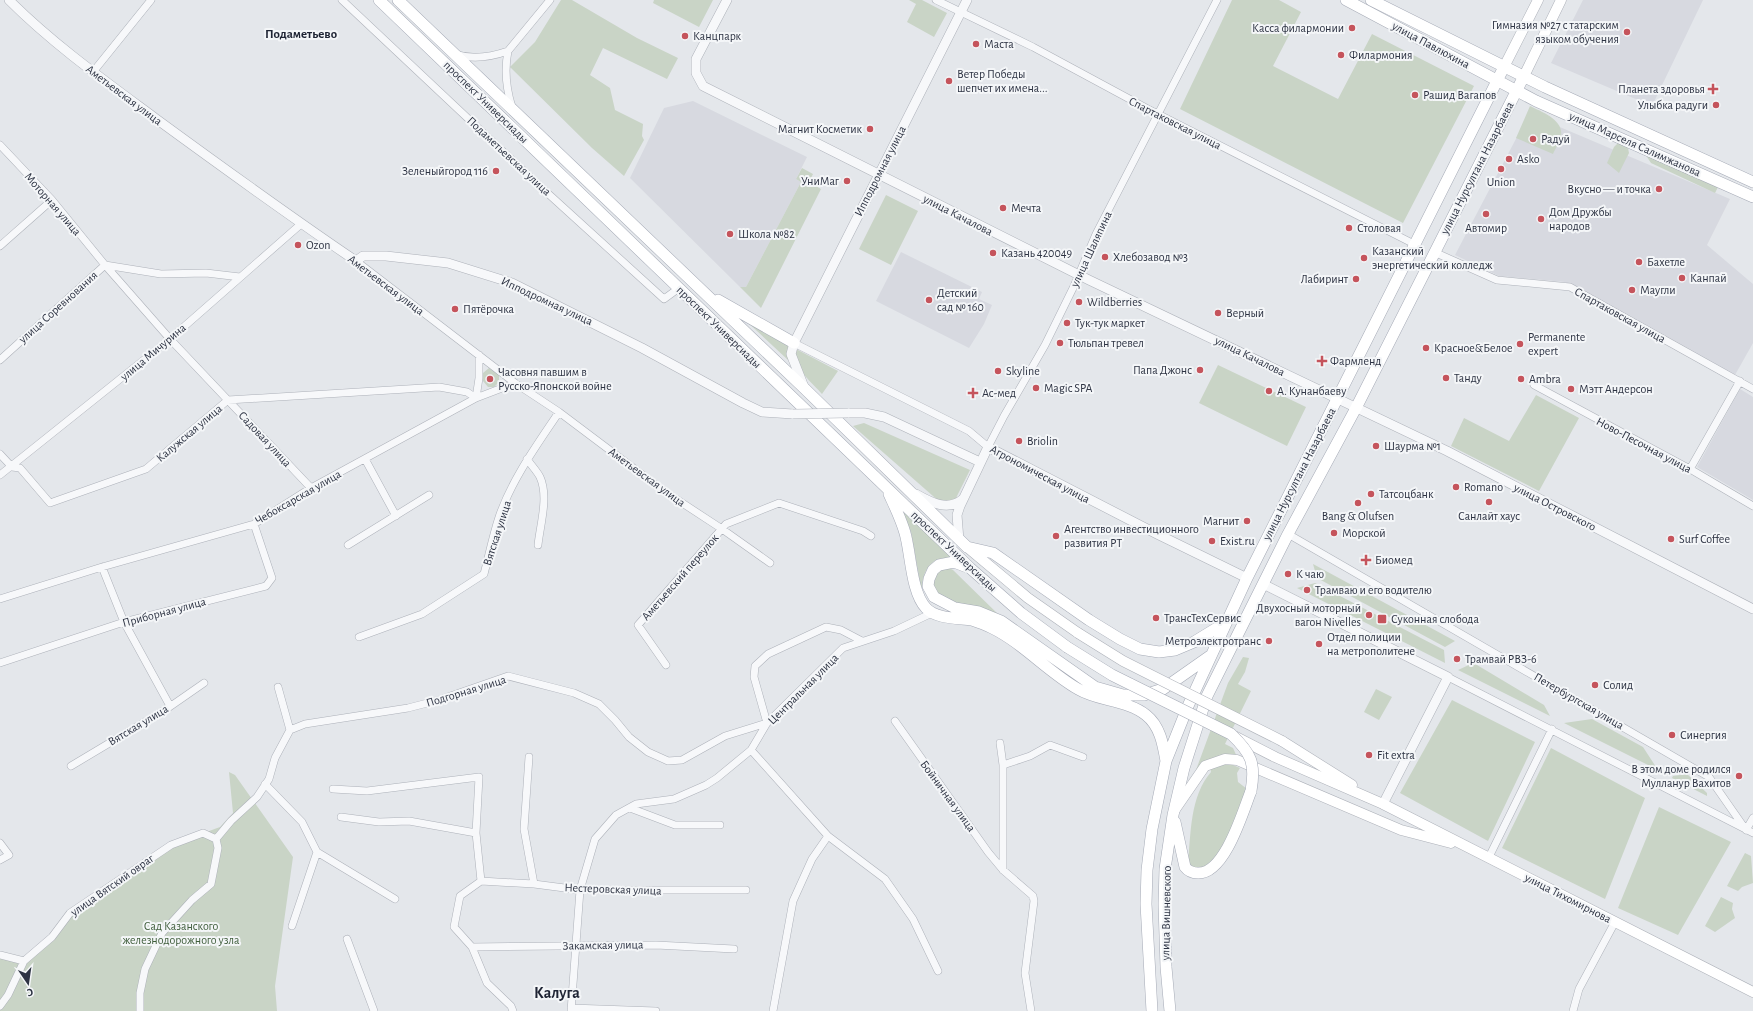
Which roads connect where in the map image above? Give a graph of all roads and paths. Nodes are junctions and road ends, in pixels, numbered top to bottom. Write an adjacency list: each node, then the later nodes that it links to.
1 (9, 0): 19 (street, Аметьевская улица)
2 (150, 0): 19 (street)
3 (342, 0): 38 (street, Подаметьевская улица)
4 (379, 0): 38 (main road, проспект Универсиады)
5 (398, 0): 17 (main road, проспект Универсиады)
6 (550, 0): 16 (street)
7 (727, 0): 26 (street, улица Качалова)
8 (936, 0): 15 (street, Спартаковская улица)
9 (967, 0): 15 (street, Ипподромная улица)
10 (1217, 0): 24 (street, улица Шаляпина)
11 (1346, 0): 21 (main road, улица Павлюхина)
12 (1371, 0): 18 (main road, улица Павлюхина)
13 (1538, 0): 18 (main road, улица Нурсултана Назарбаева)
14 (1561, 0): 20 (main road, улица Нурсултана Назарбаева)
15 (960, 12): 24 (street, Спартаковская улица); 26 (street, Ипподромная улица)
16 (508, 52): 17 (street); 23 (street)
17 (452, 53): 23 (main road, проспект Универсиады)
18 (1504, 67): 20 (main road, улица Павлюхина); 21 (main road, улица Нурсултана Назарбаева)
19 (93, 72): 30 (street, Аметьевская улица)
20 (1524, 76): 22 (main road, улица Нурсултана Назарбаева); 27 (main road, улица Павлюхина)
21 (1497, 80): 22 (main road, улица Павлюхина); 31 (main road, улица Нурсултана Назарбаева)
22 (1517, 91): 28 (main road, улица Марселя Салимжанова); 33 (main road, улица Нурсултана Назарбаева)
23 (514, 113): 39 (main road, проспект Универсиады)
24 (1158, 114): 31 (street, Спартаковская улица); 36 (street, улица Шаляпина)
25 (0, 145): 29 (street, Моторная улица)
26 (878, 175): 36 (street, улица Качалова); 41 (street, Ипподромная улица)
27 (1753, 182)
28 (1753, 197)
29 (52, 200): 32 (street); 35 (street, Моторная улица)
30 (301, 224): 34 (street, Аметьевская улица); 37 (street, улица Мичурина)
31 (1414, 244): 50 (main road, улица Нурсултана Назарбаева)
32 (0, 246)
33 (1434, 252): 44 (street, Спартаковская улица); 52 (main road, улица Нурсултана Назарбаева)
34 (356, 262): 42 (street, Аметьевская улица); 58 (street, Ипподромная улица, bridge)
35 (105, 265): 37 (street, улица Соревнования); 40 (street, Садовая улица); 43 (street, улица Соревнования)
36 (1078, 274): 50 (street, улица Качалова); 54 (street, улица Шаляпина)
37 (240, 277): 40 (street, улица Мичурина)
38 (678, 288): 63 (main road, проспект Универсиады)
39 (706, 293): 41 (main road); 47 (main road, проспект Универсиады)
40 (170, 339): 51 (street, Садовая улица); 59 (street, улица Мичурина)
41 (794, 343): 47 (street); 54 (street, Агрономическая улица)
42 (479, 355): 45 (street, Аметьевская улица); 49 (street)
43 (0, 360)
44 (1740, 381): 48 (street, Спартаковская улица); 60 (street)
45 (514, 383): 49 (street, Чебоксарская улица); 53 (street, Аметьевская улица)
46 (1534, 385): 60 (street, Ново-Песочная улица)
47 (804, 388): 64 (main road, проспект Универсиады)
48 (1753, 389)
49 (476, 398): 51 (street, Калужская улица); 56 (street, Чебоксарская улица)
50 (1336, 399): 52 (street, улица Качалова); 79 (main road, улица Нурсултана Назарбаева)
51 (228, 400): 59 (street, Калужская улица); 62 (street, Садовая улица)
52 (1356, 408): 71 (main road, улица Нурсултана Назарбаева); 82 (street, улица Островского)
53 (559, 412): 57 (street, Вятская улица); 70 (street, Аметьевская улица)
54 (988, 447): 58 (street, улица Шаляпина); 79 (street, Агрономическая улица)
55 (0, 454): 59 (street, Калужская улица)
56 (365, 459): 62 (street, Чебоксарская улица); 68 (street)
57 (527, 460): 75 (street); 86 (street, Вятская улица)
58 (980, 462): 66 (street, улица Шаляпина)
59 (12, 466): 61 (street, улица Мичурина)
60 (1690, 469): 67 (street, Ново-Песочная улица)
61 (0, 476)
62 (312, 488): 69 (street, Чебоксарская улица)
63 (886, 488): 78 (main road, проспект Универсиады); 83 (main road)
64 (909, 490): 66 (street); 73 (main road, проспект Универсиады)
65 (429, 495): 68 (street)
66 (964, 498): 73 (street, улица Шаляпина)
67 (1753, 506)
68 (396, 516): 74 (street)
69 (254, 524): 77 (street, Чебоксарская улица); 84 (street, Приборная улица)
70 (722, 529): 72 (street); 76 (street, Аметьевская улица); 90 (street, Аметьевский переулок)
71 (1288, 534): 80 (main road, улица Нурсултана Назарбаева); 116 (street, Петербургская улица)
72 (871, 536)
73 (962, 543): 85 (main road); 109 (main road, bridge)
74 (348, 545)
75 (538, 545)
76 (770, 563)
77 (102, 567): 81 (street, Чебоксарская улица); 84 (street)
78 (970, 568): 88 (main road); 99 (main road, проспект Универсиады, bridge)
79 (1247, 578): 85 (main road, улица Нурсултана Назарбаева)
80 (1263, 584): 91 (street); 111 (main road, улица Нурсултана Назарбаева)
81 (0, 600)
82 (1753, 609)
83 (932, 613): 87 (street, Центральная улица); 104 (main road)
84 (124, 622): 89 (street, Приборная улица); 94 (street)
85 (1225, 623): 88 (main road, улица Нурсултана Назарбаева)
86 (359, 637)
87 (862, 641): 96 (street, Центральная улица); 96 (street)
88 (1210, 656): 104 (main road, улица Нурсултана Назарбаева)
89 (0, 663)
90 (666, 665)
91 (1448, 677): 97 (street); 109 (street)
92 (204, 683): 94 (street, Вятская улица)
93 (278, 687): 98 (street)
94 (170, 706): 106 (street, Вятская улица)
95 (895, 721): 125 (street, Бойничная улица)
96 (767, 723): 98 (street, Подгорная улица); 101 (street, Центральная улица)
97 (1552, 729): 116 (street); 123 (street)
98 (290, 730): 107 (street)
99 (1231, 734): 109 (main road, bridge); 111 (main road, проспект Универсиады, bridge)
100 (1000, 743): 105 (street)
101 (751, 750): 110 (street, Центральная улица); 118 (street)
102 (529, 757): 127 (street)
103 (1083, 757): 105 (street)
104 (1166, 761): 115 (main road, улица Нурсултана Назарбаева)
105 (1003, 765): 125 (street)
106 (71, 766)
107 (265, 784): 119 (street); 122 (street)
108 (333, 790): 117 (street)
109 (1383, 804): 121 (main road, улица Тихомирнова)
110 (630, 808): 114 (street); 128 (street, Центральная улица)
111 (1174, 813): 121 (main road); 150 (main road, улица Вишневского)
112 (342, 817): 117 (street)
113 (1753, 818): 116 (street)
114 (720, 825)
115 (1152, 829): 149 (main road, улица Вишневского)
116 (1750, 832)
117 (476, 833): 126 (street)
118 (828, 836): 139 (street); 147 (street)
119 (216, 839): 138 (street, улица Вятский овраг); 143 (street)
120 (0, 843): 124 (street)
121 (1468, 847): 123 (main road, улица Тихомирнова)
122 (317, 852): 130 (street); 132 (street)
123 (1489, 857): 131 (main road, улица Тихомирнова)
124 (0, 860)
125 (1003, 870): 148 (street, Бойничная улица)
126 (480, 881): 127 (street, Нестеровская улица); 135 (street)
127 (534, 884): 128 (street, Нестеровская улица)
128 (580, 890): 129 (street, Нестеровская улица); 134 (street, Центральная улица)
129 (746, 890)
130 (395, 899)
131 (1615, 922): 140 (main road, улица Тихомирнова); 151 (street)
132 (292, 926)
133 (347, 939): 144 (street)
134 (576, 946): 135 (street, Закамская улица); 136 (street, Закамская улица); 142 (street, Центральная улица)
135 (472, 947): 145 (street)
136 (734, 949)
137 (0, 955): 138 (street)
138 (24, 961): 141 (street, улица Вятский овраг)
139 (938, 971)
140 (1753, 992)
141 (0, 1006)
142 (571, 1009): 146 (street)
143 (140, 1011)
144 (374, 1011)
145 (513, 1011)
146 (656, 1011)
147 (773, 1011)
148 (1031, 1011)
149 (1152, 1011)
150 (1170, 1011)
151 (1572, 1011)

